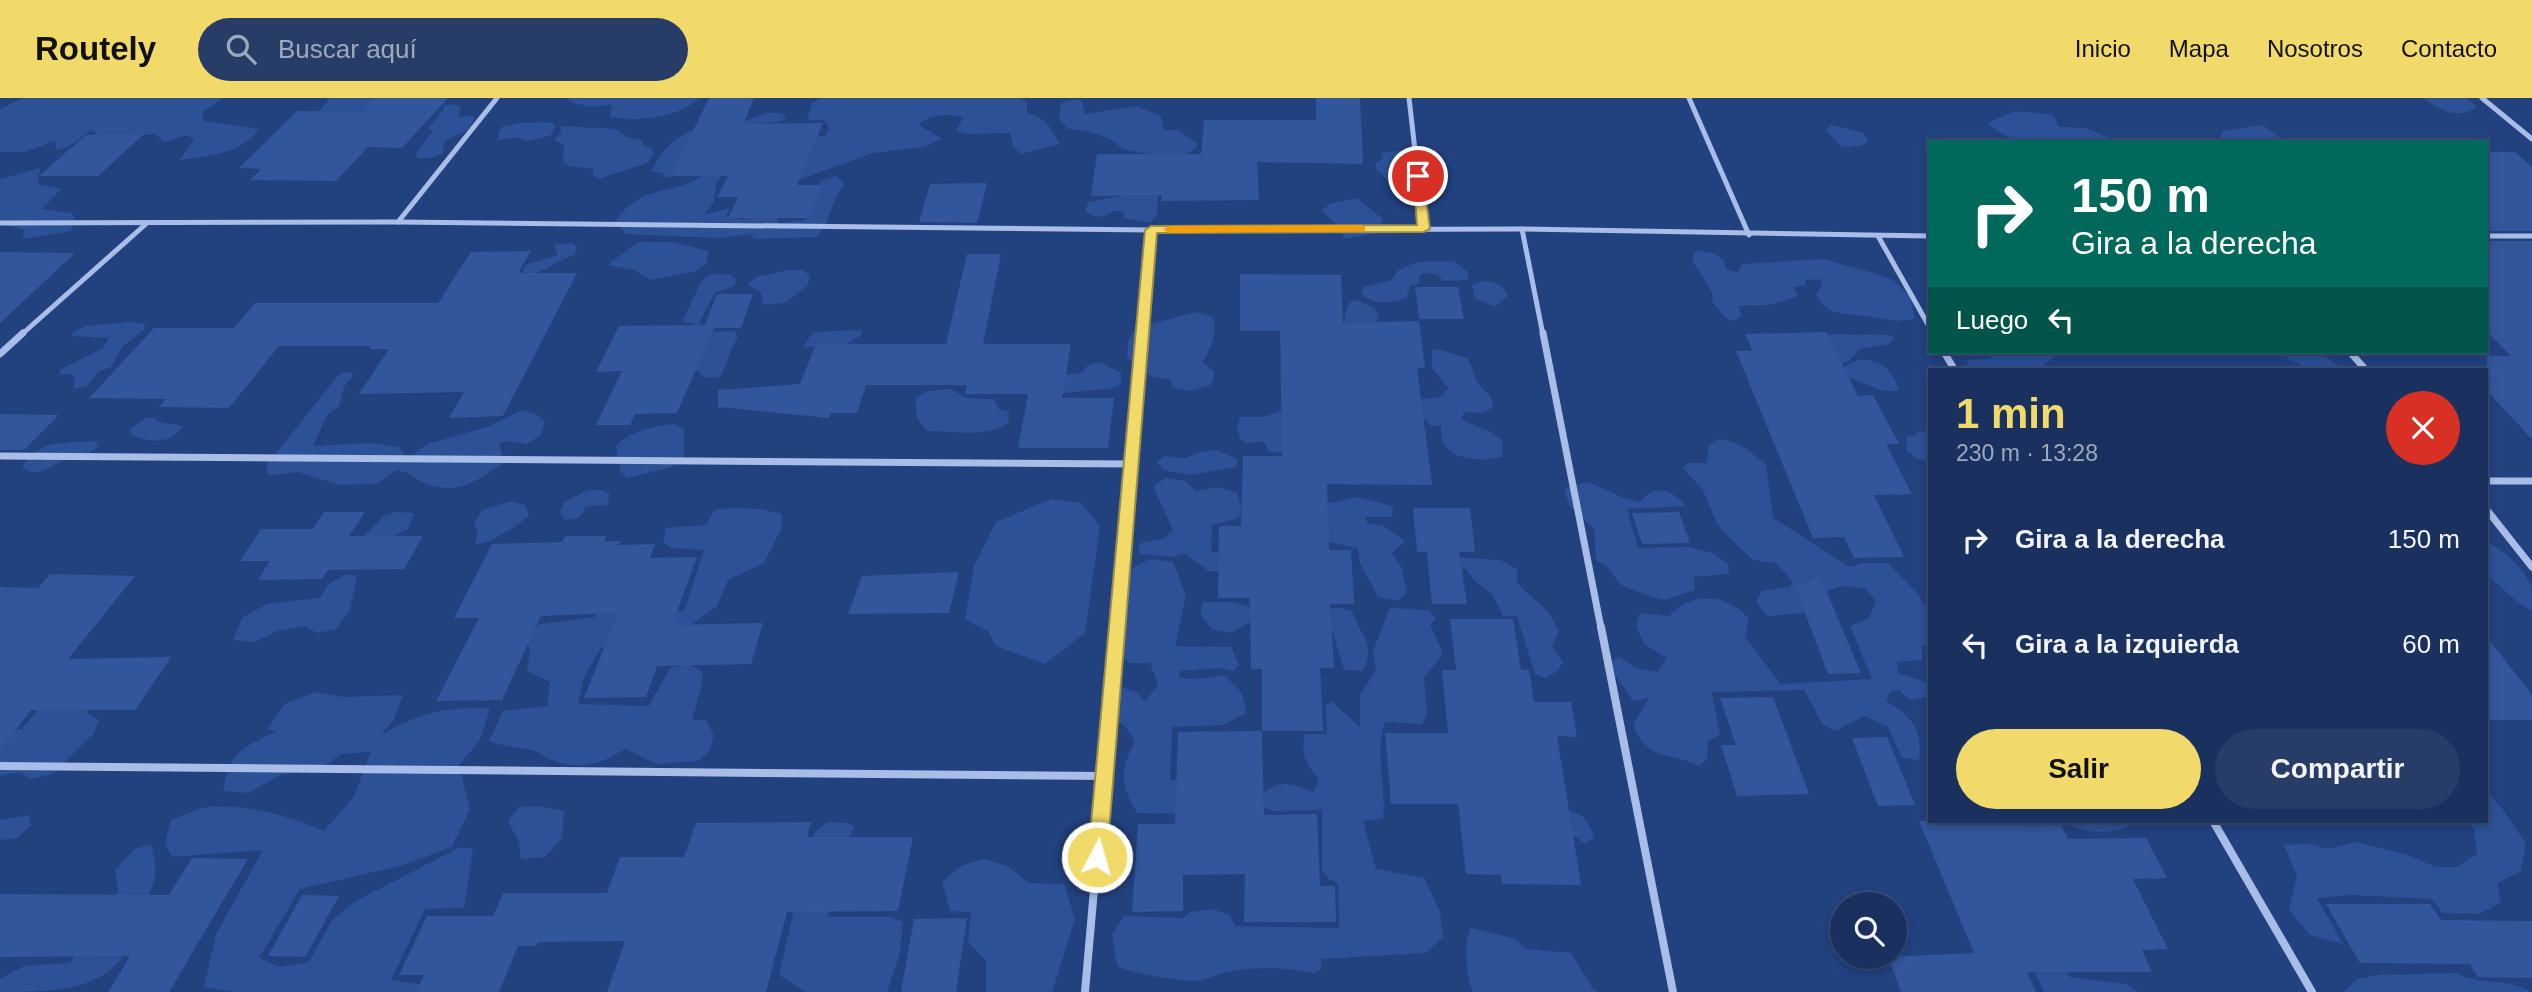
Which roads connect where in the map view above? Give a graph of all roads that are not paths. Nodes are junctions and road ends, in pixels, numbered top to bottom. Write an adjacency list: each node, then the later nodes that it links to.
1 (497, 98): 6 (street)
2 (1409, 98): 9 (street)
3 (1689, 98): 12 (street)
4 (2482, 98): 5 (street)
5 (2532, 139)
6 (398, 222): 8 (street); 11 (street)
7 (0, 223): 8 (street)
8 (147, 223): 18 (street)
9 (1424, 229): 10 (street); 11 (street)
10 (1522, 229): 12 (street); 31 (street)
11 (1151, 230): 22 (street)
12 (1749, 235): 13 (street)
13 (1878, 236): 14 (street); 17 (street)
14 (1928, 236)
15 (2488, 236): 16 (street)
16 (2532, 236)
17 (1928, 324)
18 (0, 354)
19 (2352, 354): 20 (street)
20 (2364, 368)
21 (0, 456): 22 (street)
22 (1132, 464): 28 (street)
23 (2488, 481): 24 (street)
24 (2532, 481)
25 (2488, 511): 26 (street)
26 (2532, 567)
27 (0, 766): 28 (street)
28 (1105, 776): 30 (street)
29 (2214, 823): 32 (street)
30 (1085, 992)
31 (1673, 992)
32 (2312, 992)

